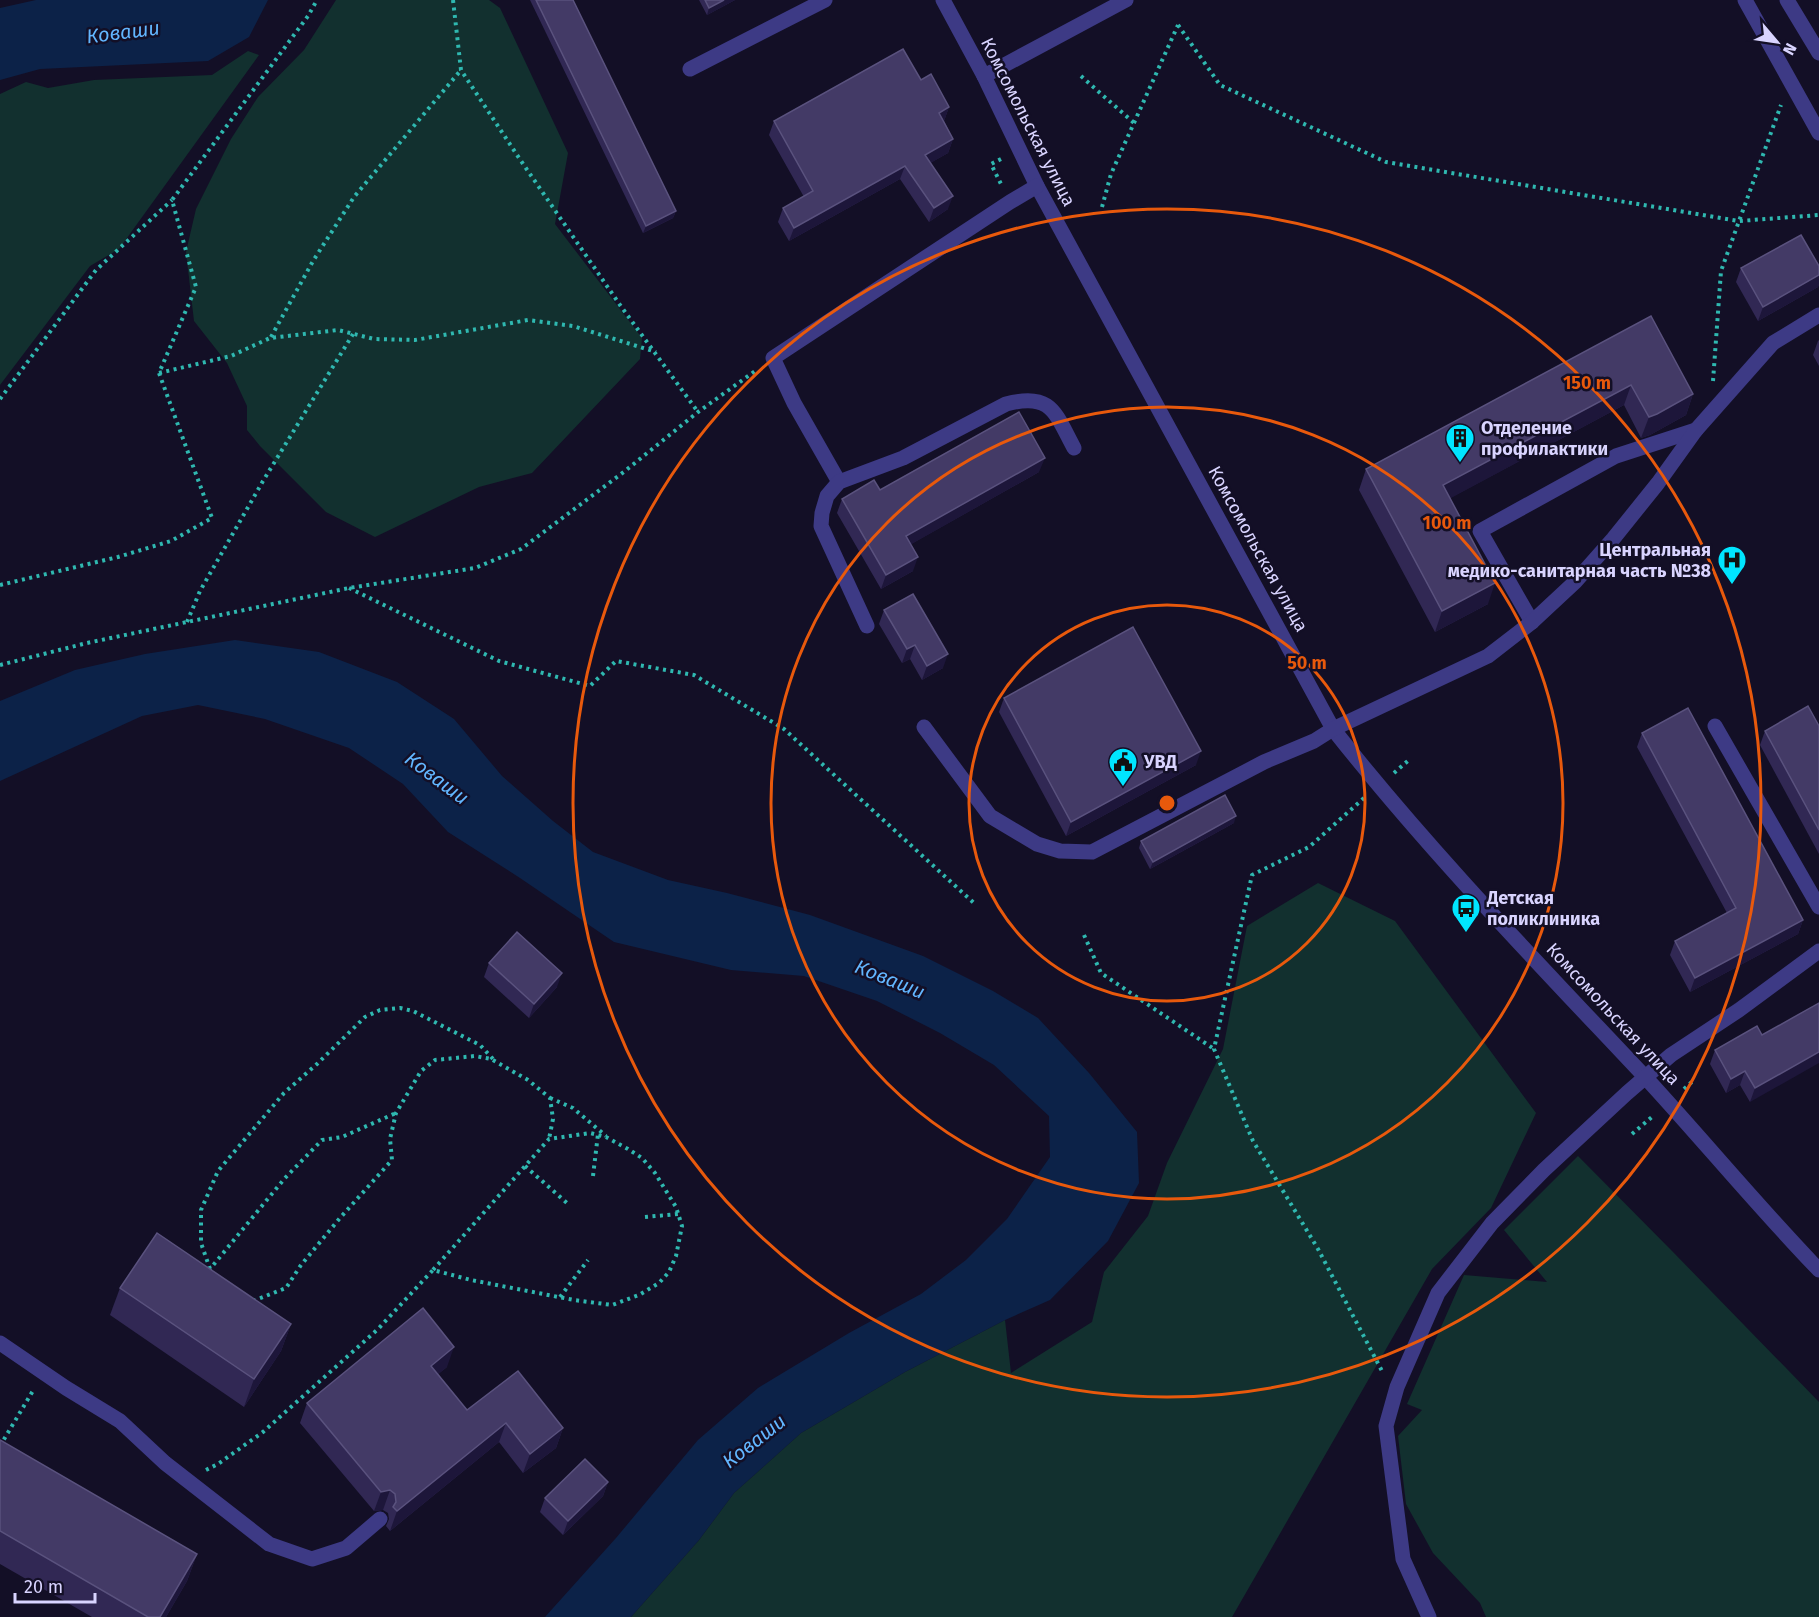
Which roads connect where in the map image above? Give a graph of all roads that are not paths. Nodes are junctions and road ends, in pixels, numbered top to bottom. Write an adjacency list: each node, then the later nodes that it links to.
1 (825, 0): 7 (street)
2 (943, 0): 8 (street, Комсомольская улица)
3 (1126, 0): 8 (street)
4 (1745, 0): 9 (street)
5 (1787, 0): 6 (street)
6 (1819, 53)
7 (690, 69)
8 (984, 76): 10 (street, Комсомольская улица)
9 (1819, 133)
10 (1037, 186): 14 (street); 19 (street, Комсомольская улица)
11 (1819, 315): 12 (street)
12 (1696, 430): 15 (street); 15 (street)
13 (1074, 448): 14 (street)
14 (840, 482): 16 (street)
15 (1532, 622): 19 (street)
16 (867, 626)
17 (1715, 726): 20 (street)
18 (924, 727): 19 (street)
19 (1334, 729): 22 (street, Комсомольская улица)
20 (1819, 907)
21 (1819, 951): 22 (street)
22 (1645, 1077): 23 (street, Комсомольская улица); 26 (street)
23 (1819, 1270)
24 (0, 1343): 25 (street)
25 (380, 1519)
26 (1429, 1617)

